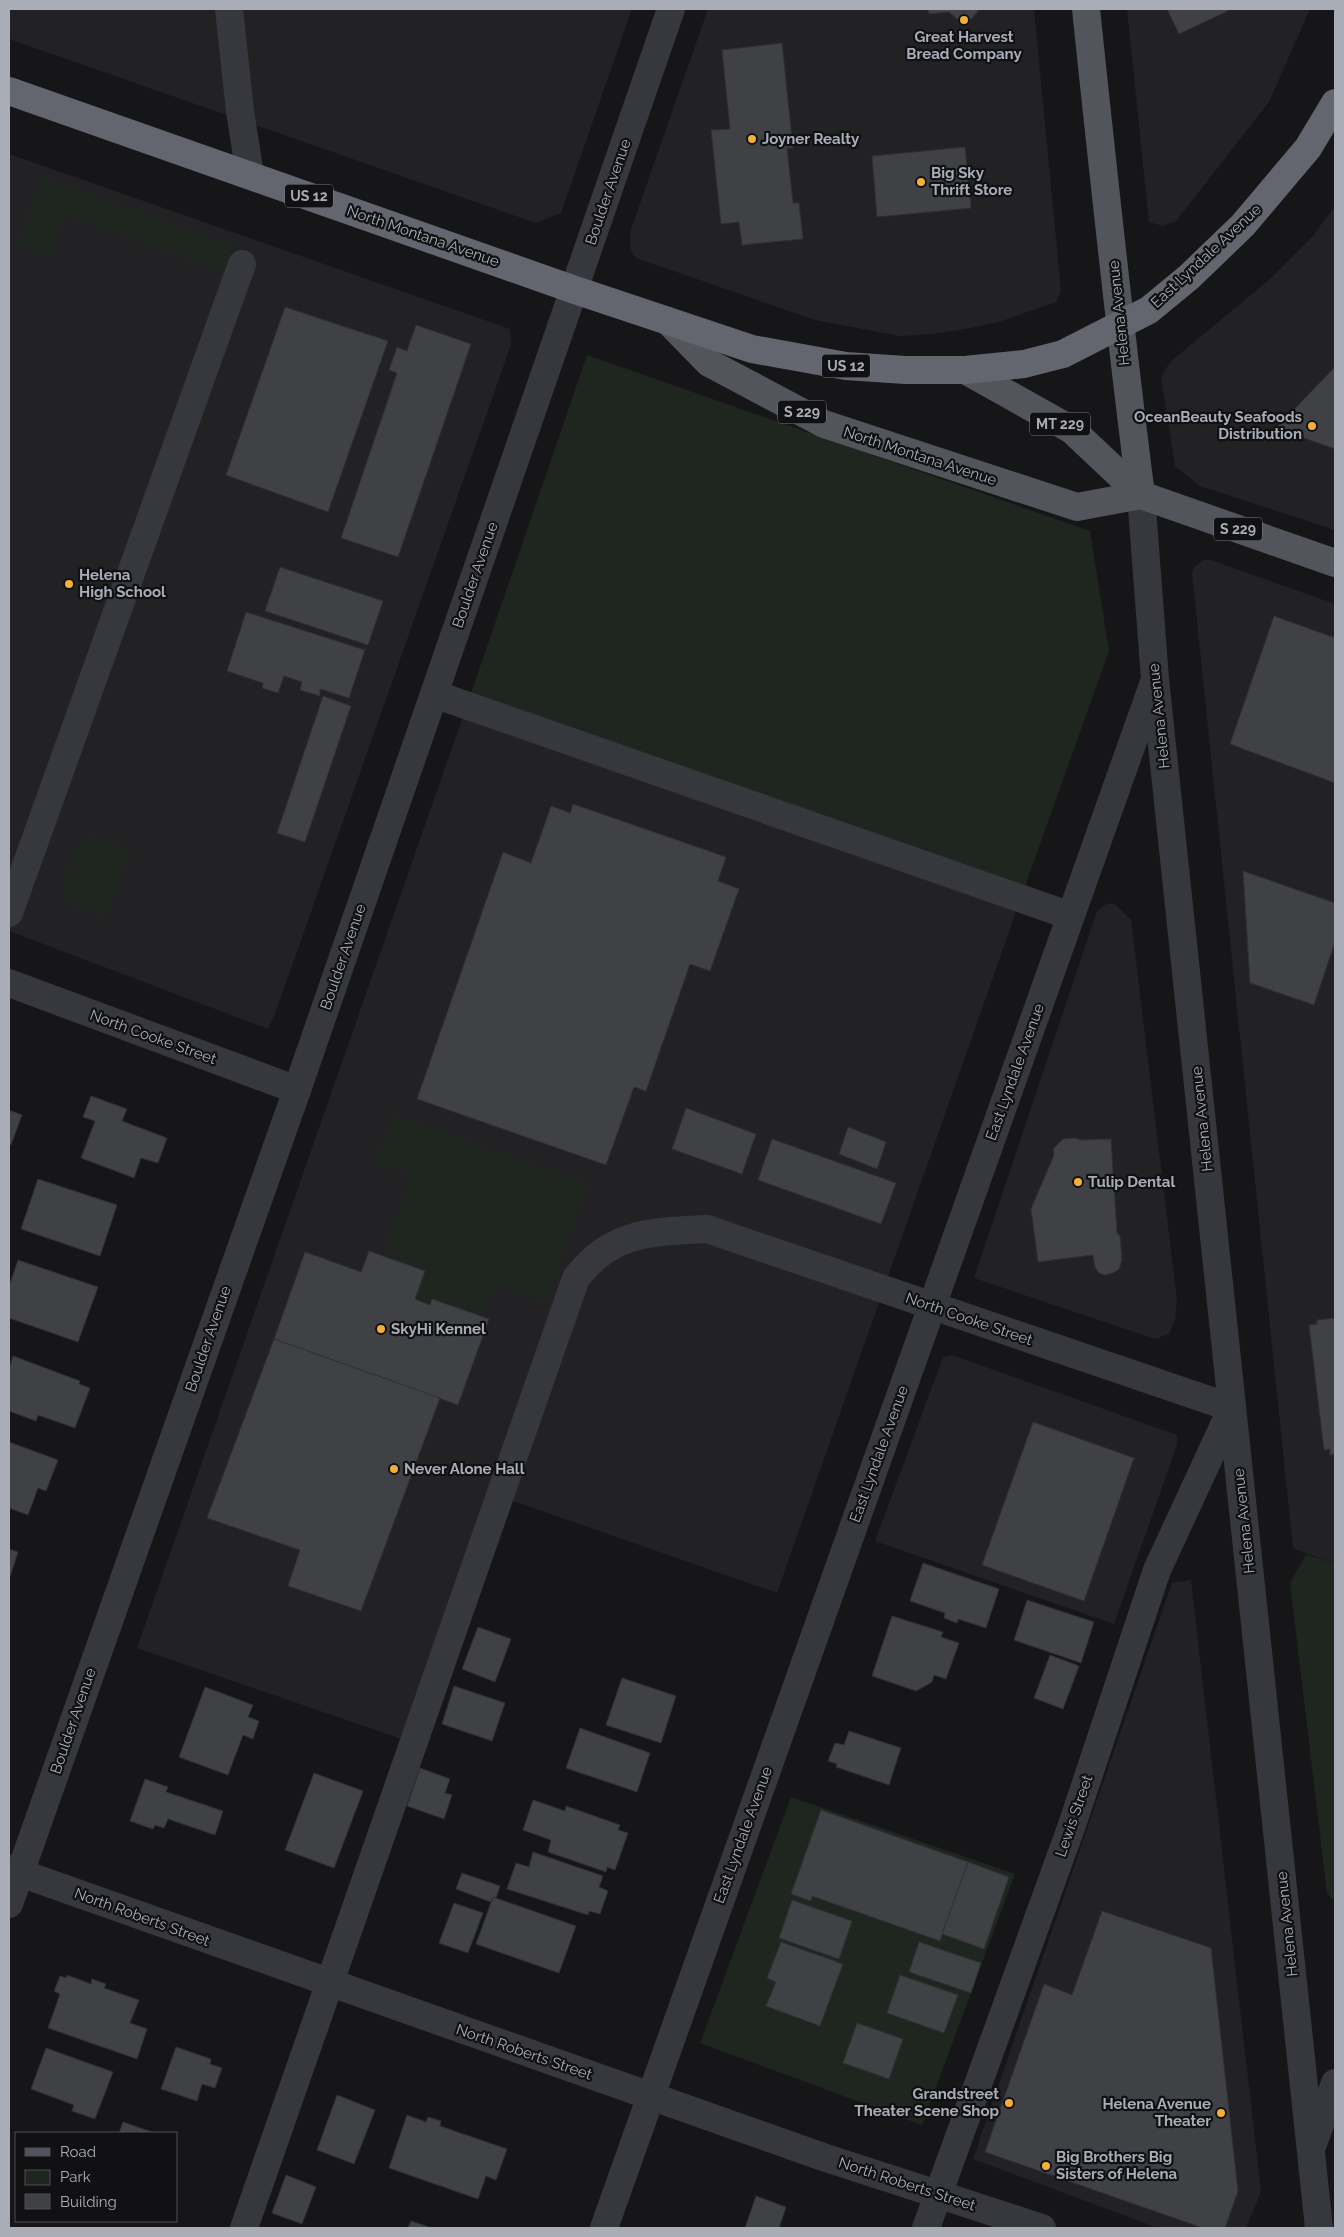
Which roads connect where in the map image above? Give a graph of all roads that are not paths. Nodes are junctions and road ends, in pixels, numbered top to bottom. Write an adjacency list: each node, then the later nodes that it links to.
1 (229, 9): 6 (street)
2 (671, 9): 8 (street, Boulder Avenue)
3 (1086, 9): 10 (main road, Helena Avenue)
4 (9, 91): 6 (highway, North Montana Avenue / US 12)
5 (1335, 104): 10 (highway, East Lyndale Avenue / US 12)
6 (250, 175): 8 (highway, North Montana Avenue / US 12)
7 (242, 264): 16 (street)
8 (575, 290): 9 (highway, North Montana Avenue / US 12); 15 (street, Boulder Avenue)
9 (668, 321): 11 (highway, North Montana Avenue / US 12); 12 (main road, North Montana Avenue / S 229)
10 (1119, 325): 11 (highway, North Montana Avenue / US 12); 12 (main road, Helena Avenue)
11 (965, 370): 12 (main road, North Montana Avenue / MT 229)
12 (1141, 495): 13 (main road, North Montana Avenue / S 229); 14 (street, Helena Avenue)
13 (1335, 563)
14 (1155, 679): 17 (street, East Lyndale Avenue); 21 (street, Helena Avenue)
15 (434, 694): 17 (street); 19 (street, Boulder Avenue)
16 (9, 913)
17 (1071, 916): 20 (street, East Lyndale Avenue)
18 (9, 984): 19 (street, North Cooke Street)
19 (297, 1090): 22 (street, Boulder Avenue)
20 (931, 1306): 21 (street, North Cooke Street); 24 (street, North Cooke Street); 26 (street, East Lyndale Avenue)
21 (1232, 1408): 27 (street, Helena Avenue); 28 (street, Lewis Street)
22 (14, 1871): 23 (street, Boulder Avenue); 24 (street, North Roberts Street)
23 (9, 1904)
24 (329, 1984): 26 (street, North Roberts Street); 29 (street)
25 (1335, 2083): 27 (street)
26 (651, 2096): 28 (street, North Roberts Street); 30 (street, East Lyndale Avenue)
27 (1311, 2150): 33 (street, Helena Avenue)
28 (938, 2193): 31 (street, Lewis Street); 32 (street, North Roberts Street)
29 (244, 2228)
30 (604, 2228)
31 (926, 2228)
32 (1042, 2228)
33 (1319, 2228)

